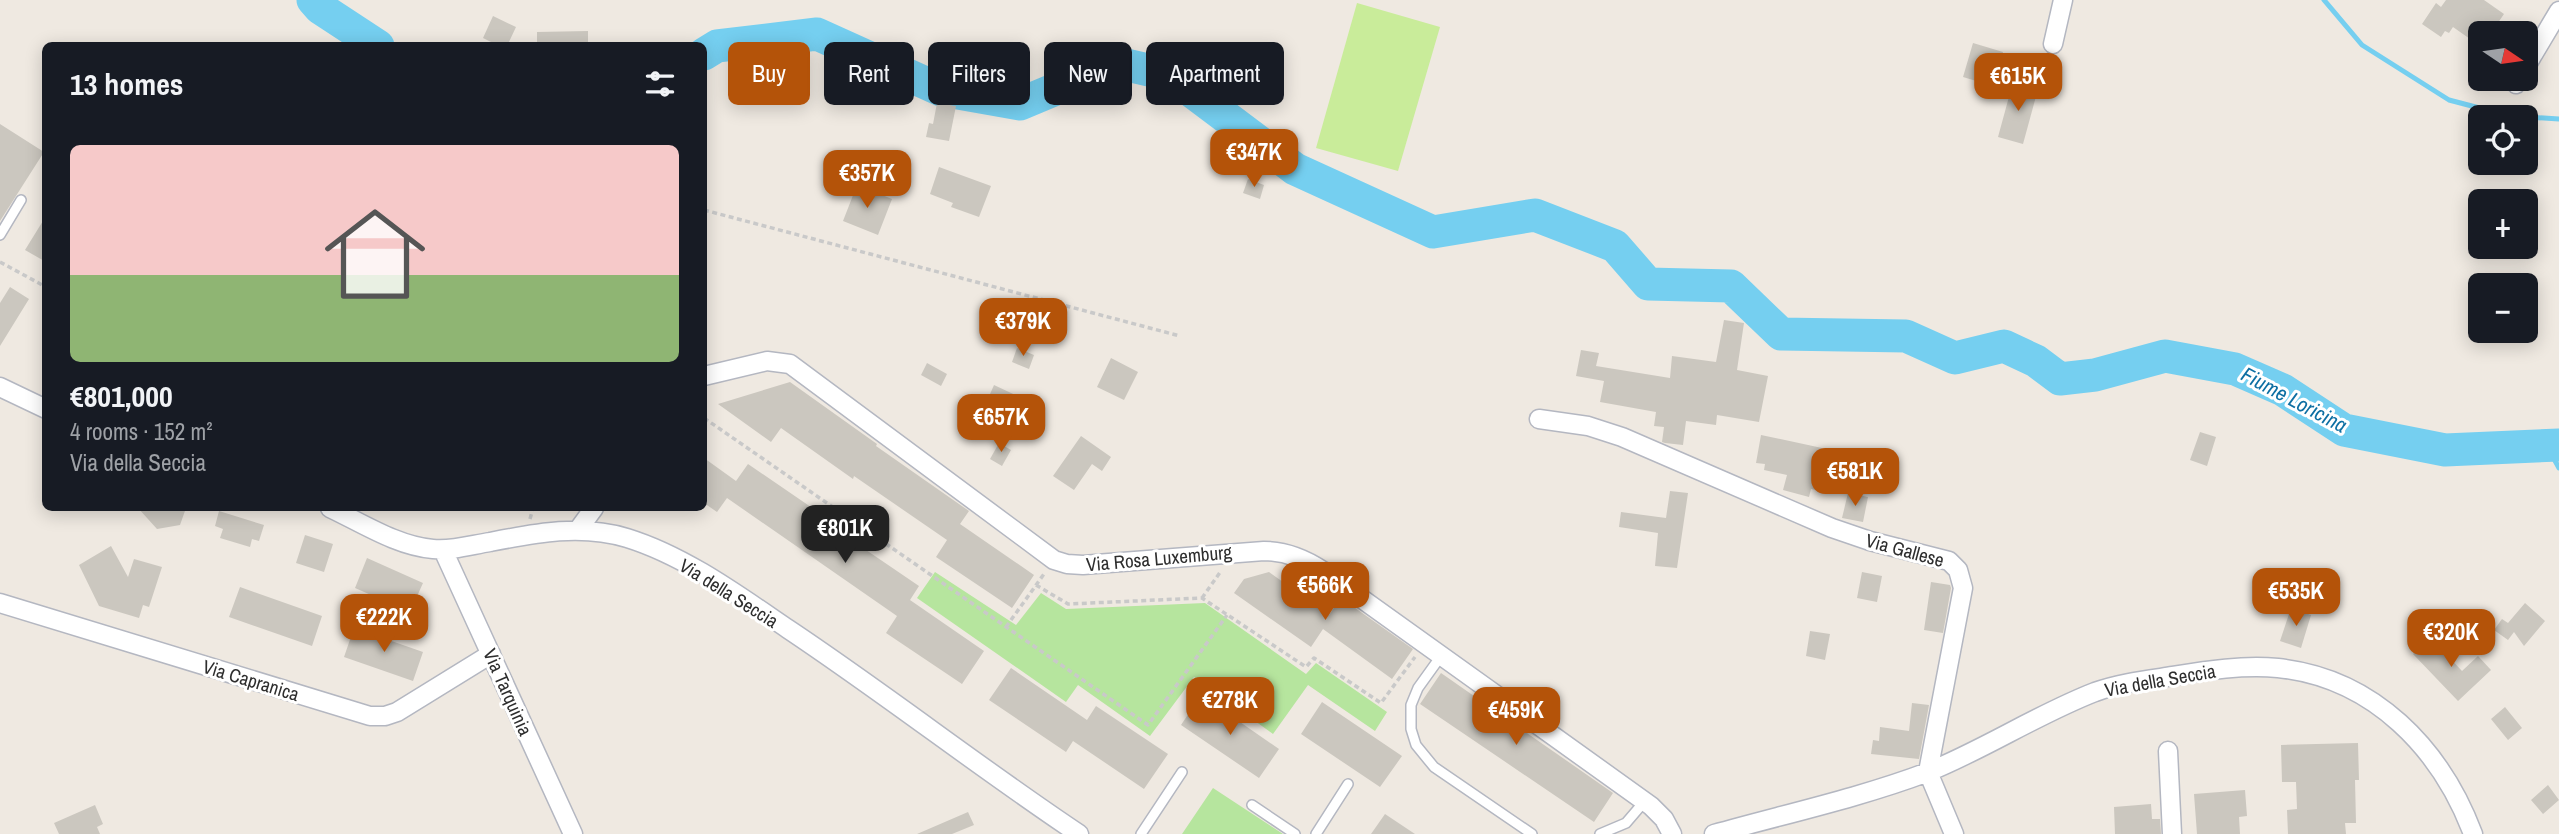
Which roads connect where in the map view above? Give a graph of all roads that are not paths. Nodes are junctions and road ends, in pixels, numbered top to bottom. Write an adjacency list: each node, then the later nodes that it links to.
1 (2063, 0): 3 (street)
2 (2559, 11): 4 (street)
3 (2053, 44)
4 (2538, 47)
5 (21, 200): 6 (lane)
6 (0, 235)
7 (707, 375): 17 (street, Via Rosa Luxemburg)
8 (0, 387): 9 (street)
9 (42, 407)
10 (1539, 419): 20 (street, Via Gallese)
11 (336, 511): 14 (street, Via della Seccia)
12 (592, 511): 13 (street)
13 (578, 530): 14 (street, Via della Seccia); 25 (street, Via della Seccia)
14 (443, 550): 16 (street, Via Tarquinia)
15 (0, 603): 16 (street, Via Capranica)
16 (491, 654): 24 (street, Via Tarquinia)
17 (1441, 656): 22 (street, Via Rosa Luxemburg); 29 (lane)
18 (2168, 751): 34 (street)
19 (1182, 772): 26 (lane)
20 (1928, 772): 32 (street, Via della Seccia); 33 (street); 35 (street, Via della Seccia)
21 (1348, 784): 28 (lane)
22 (1644, 802): 30 (lane); 31 (street, Via Rosa Luxemburg)
23 (1252, 804): 27 (lane)
24 (573, 834)
25 (1079, 834)
26 (1142, 834)
27 (1295, 834)
28 (1315, 834)
29 (1532, 834)
30 (1600, 834)
31 (1672, 834)
32 (1714, 834)
33 (1954, 834)
34 (2172, 834)
35 (2473, 834)

